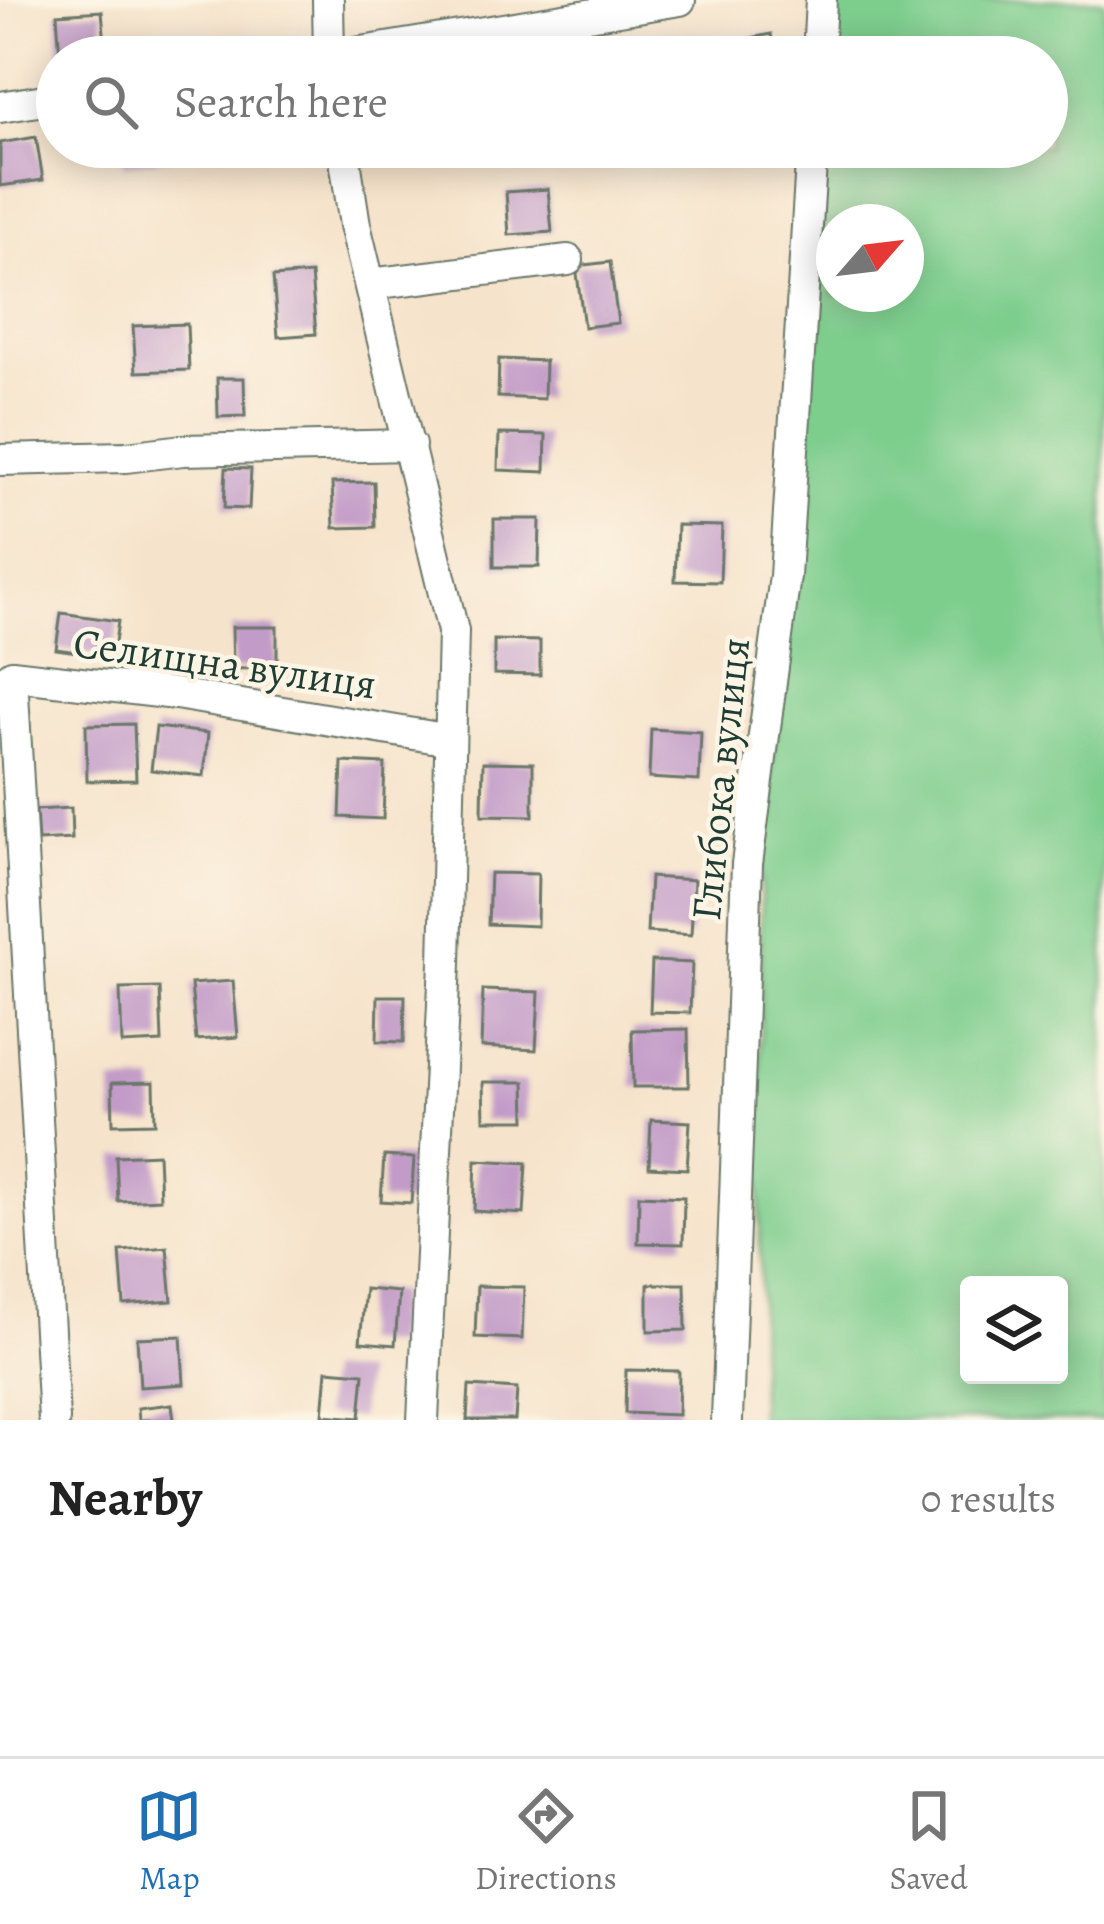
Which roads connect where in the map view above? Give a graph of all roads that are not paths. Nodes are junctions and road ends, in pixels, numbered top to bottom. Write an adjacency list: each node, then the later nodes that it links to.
1 (328, 0): 4 (street)
2 (680, 0): 5 (street)
3 (821, 0): 6 (street)
4 (329, 36)
5 (459, 36)
6 (819, 36)
7 (36, 101): 8 (street)
8 (0, 106)
9 (346, 168): 12 (street)
10 (811, 168): 18 (street, Глибока вулиця)
11 (568, 260): 12 (street)
12 (370, 284): 13 (street)
13 (410, 445): 14 (street); 15 (street)
14 (0, 460)
15 (450, 740): 16 (street, Селищна вулиця); 17 (street)
16 (54, 1420)
17 (423, 1420)
18 (728, 1420)

